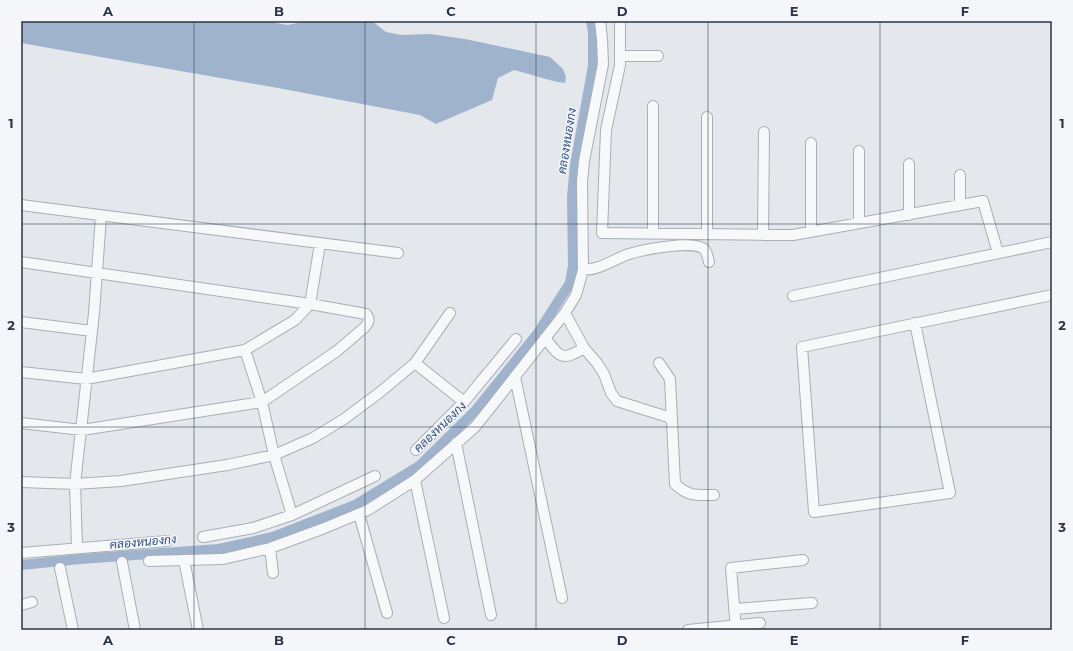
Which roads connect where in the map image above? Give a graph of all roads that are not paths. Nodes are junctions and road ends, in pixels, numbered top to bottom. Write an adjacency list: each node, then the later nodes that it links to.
1 (600, 21): 27 (street)
2 (620, 21): 3 (street)
3 (620, 56): 4 (street); 18 (street)
4 (658, 56)
5 (653, 106): 18 (street)
6 (707, 118): 19 (street)
7 (764, 132): 20 (street)
8 (811, 143): 17 (street)
9 (859, 151): 16 (street)
10 (909, 164): 14 (street)
11 (960, 176): 13 (street)
12 (21, 205): 15 (street)
13 (960, 206): 14 (street); 24 (street)
14 (909, 214): 16 (street)
15 (101, 216): 22 (street); 28 (street)
16 (859, 223): 17 (street)
17 (811, 232): 20 (street)
18 (653, 234): 19 (street)
19 (707, 234): 20 (street)
20 (763, 235)
21 (1052, 242): 24 (street)
22 (320, 244): 23 (street); 31 (street)
23 (398, 253)
24 (998, 253): 30 (street)
25 (21, 262): 28 (street)
26 (709, 262): 27 (street)
27 (583, 270): 32 (street)
28 (97, 272): 31 (street); 36 (street)
29 (1052, 295): 35 (street)
30 (793, 296)
31 (310, 304): 40 (street); 46 (street)
32 (565, 312): 37 (street); 39 (street)
33 (450, 314): 41 (street)
34 (21, 322): 36 (street)
35 (915, 324): 35 (street)
36 (92, 331): 45 (street)
37 (545, 338): 39 (street); 44 (street)
38 (516, 339): 47 (street)
39 (584, 348): 48 (street)
40 (244, 350): 45 (street); 46 (street)
41 (415, 362): 47 (street); 53 (street)
42 (659, 363): 48 (street)
43 (21, 372): 45 (street)
44 (515, 377): 51 (street); 72 (street)
45 (86, 379): 50 (street)
46 (262, 402): 50 (street); 53 (street)
47 (464, 402): 52 (street)
48 (672, 421): 58 (street)
49 (21, 423): 50 (street)
50 (82, 430): 57 (street)
51 (456, 443): 55 (street); 78 (street)
52 (416, 450)
53 (274, 455): 57 (street); 60 (street)
54 (375, 476): 60 (street)
55 (415, 480): 59 (street); 79 (street)
56 (21, 482): 57 (street)
57 (75, 484): 63 (street)
58 (714, 495)
59 (359, 514): 64 (street); 77 (street)
60 (292, 515): 61 (street)
61 (203, 537)
62 (167, 541): 63 (street)
63 (77, 547): 65 (street)
64 (270, 548): 66 (street); 71 (street)
65 (21, 553)
66 (184, 560): 68 (street); 84 (street)
67 (803, 560): 76 (street)
68 (149, 561)
69 (122, 562): 83 (street)
70 (60, 568): 82 (street)
71 (273, 573)
72 (562, 598)
73 (32, 602): 75 (street)
74 (812, 603): 76 (street)
75 (21, 605)
76 (734, 610): 81 (street)
77 (387, 613)
78 (491, 615)
79 (444, 618)
80 (760, 623): 81 (street)
81 (736, 628): 85 (street)
82 (72, 630)
83 (135, 630)
84 (198, 630)
85 (688, 630)

